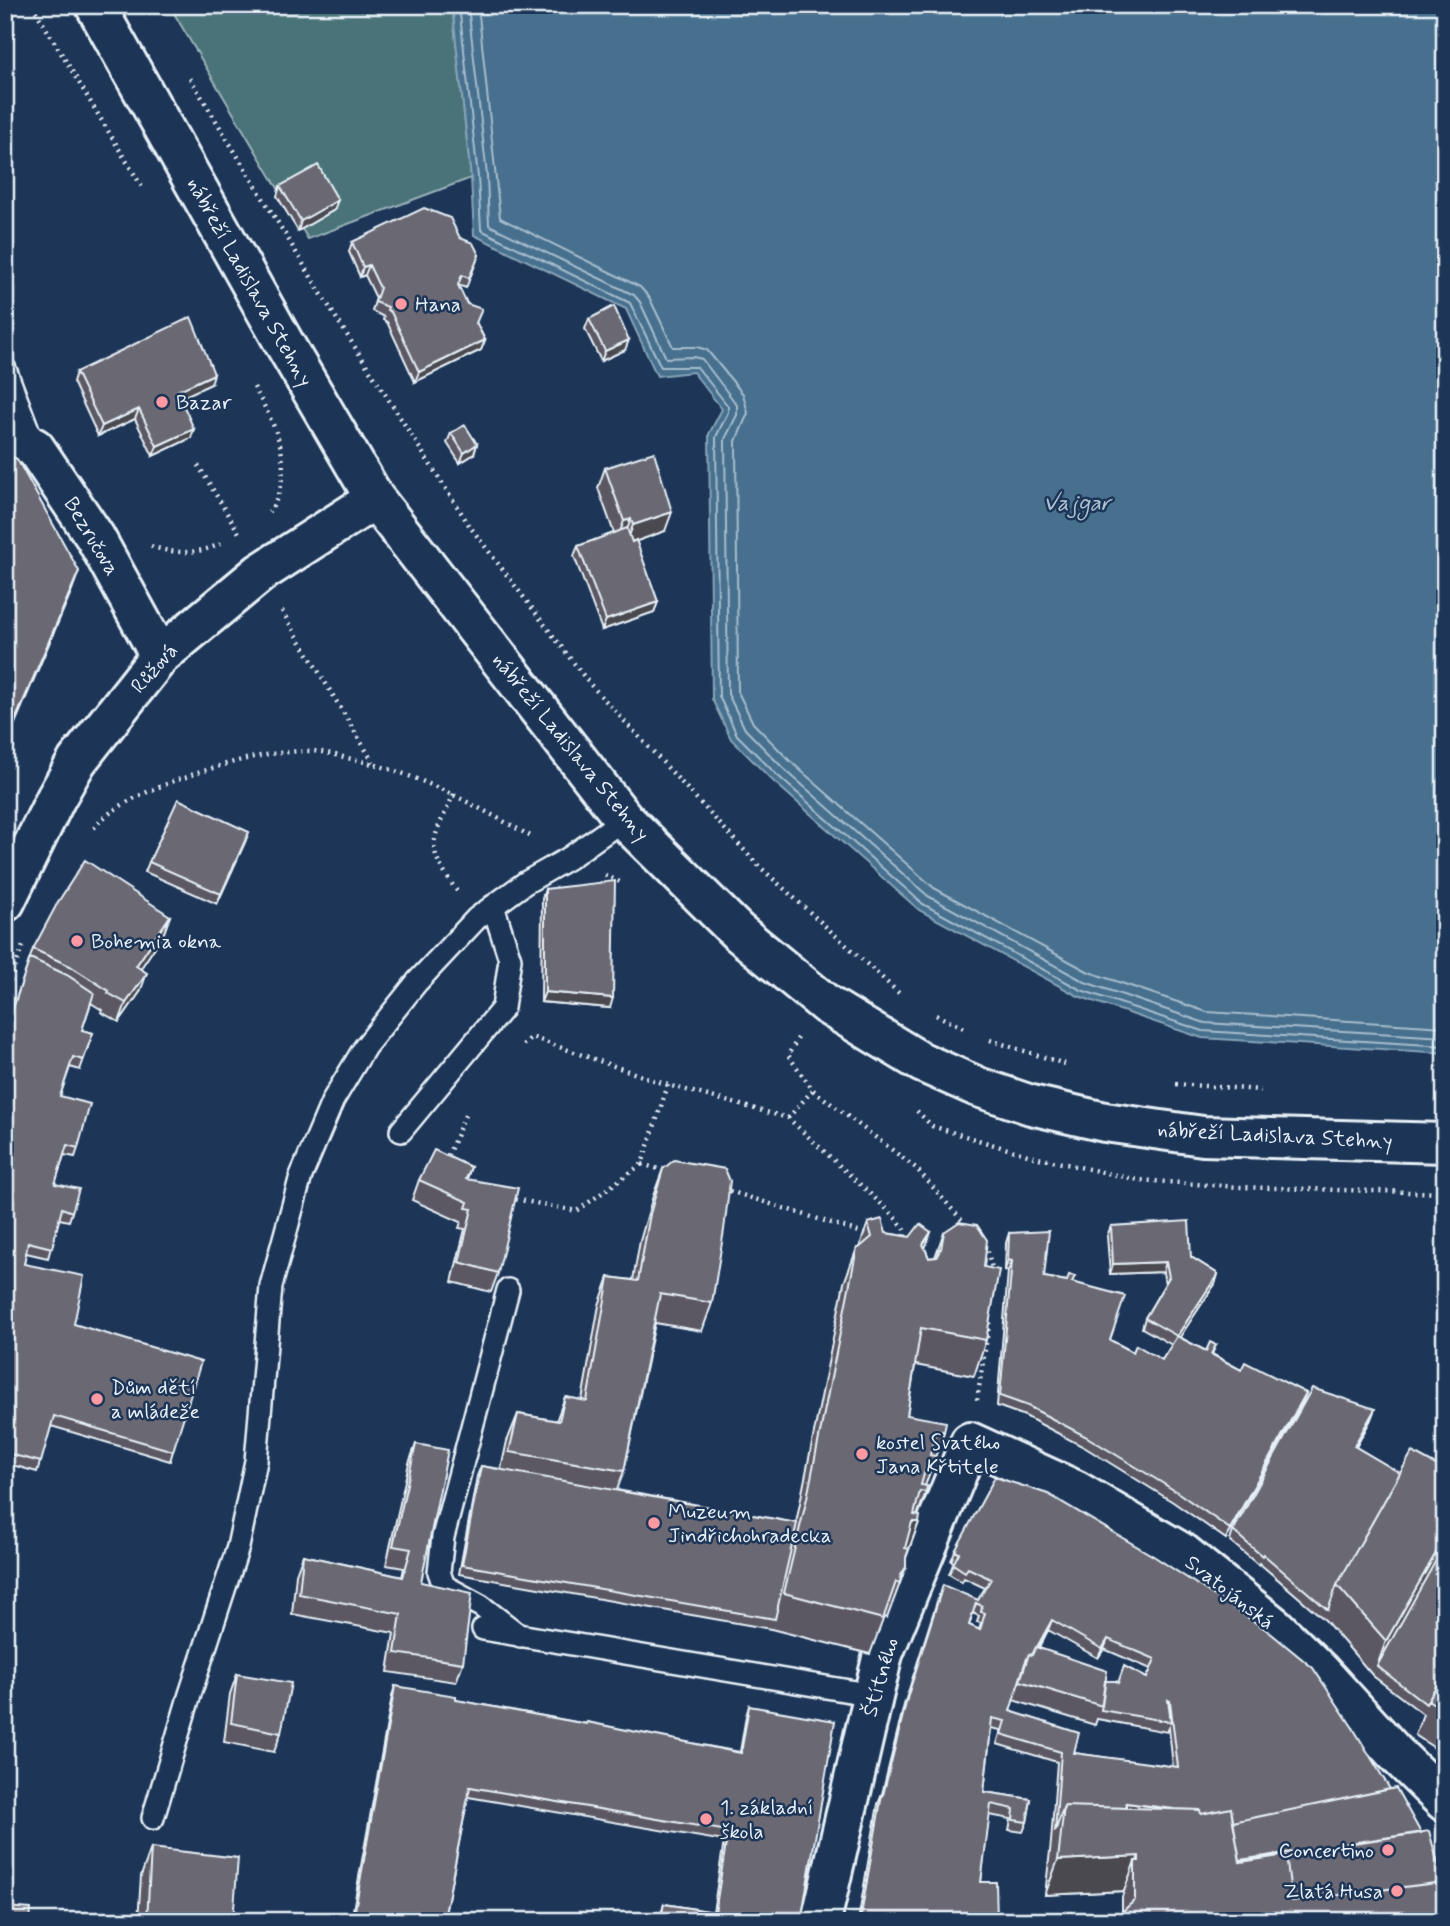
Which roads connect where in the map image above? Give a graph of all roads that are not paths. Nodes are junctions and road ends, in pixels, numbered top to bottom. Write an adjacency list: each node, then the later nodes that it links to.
1 (95, 5): 4 (street, nábřeží Ladislava Stehny)
2 (5, 369): 3 (lane)
3 (20, 440): 5 (street, Bezručova)
4 (375, 499): 5 (street, Růžová); 6 (street, nábřeží Ladislava Stehny)
5 (160, 656): 7 (street, Růžová)
6 (624, 819): 8 (lane); 10 (street, nábřeží Ladislava Stehny)
7 (5, 902)
8 (485, 912): 9 (lane); 17 (lane)
9 (401, 1131)
10 (1445, 1143)
11 (509, 1290): 14 (lane)
12 (970, 1442): 15 (street, Štítného); 16 (street, Svatojánská)
13 (483, 1629): 14 (lane)
14 (520, 1636): 15 (lane)
15 (873, 1695): 18 (street, Štítného)
16 (1445, 1802)
17 (153, 1818)
18 (821, 1921)

